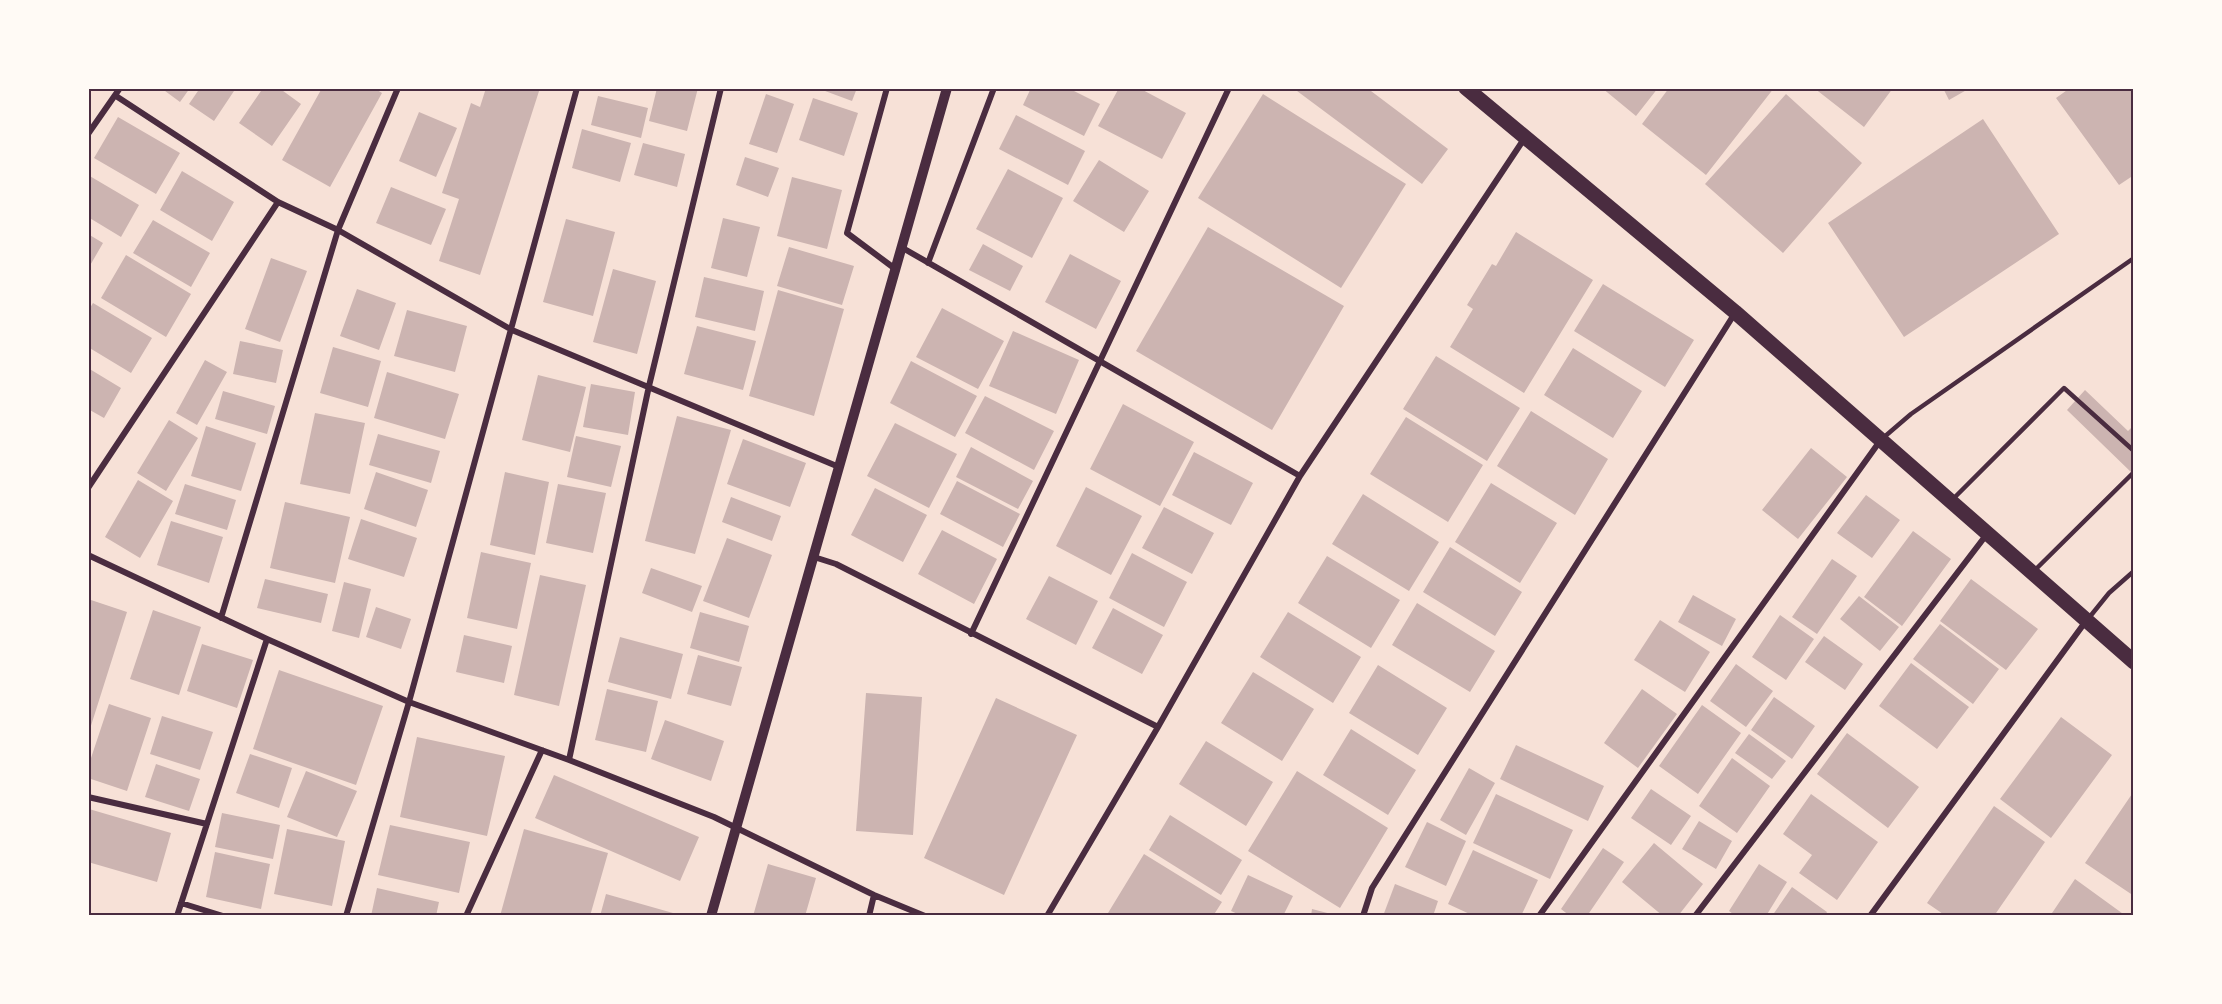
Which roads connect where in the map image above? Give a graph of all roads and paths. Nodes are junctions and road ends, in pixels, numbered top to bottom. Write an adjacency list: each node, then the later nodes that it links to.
1 (120, 88): 10 (street)
2 (398, 88): 14 (street)
3 (577, 88): 20 (street)
4 (722, 88): 22 (street)
5 (887, 88): 18 (street)
6 (947, 88): 15 (street)
7 (994, 88): 17 (street)
8 (1229, 88): 21 (street)
9 (1466, 88): 12 (main road)
10 (116, 96): 11 (street); 13 (street)
11 (88, 134)
12 (1524, 139): 19 (main road); 27 (street)
13 (278, 202): 14 (street); 28 (street)
14 (338, 230): 20 (street); 35 (street)
15 (901, 247): 17 (street); 18 (street)
16 (2133, 258): 23 (lane)
17 (928, 263): 21 (street)
18 (894, 268): 25 (street)
19 (1735, 312): 23 (main road); 57 (street)
20 (512, 330): 22 (street); 40 (street)
21 (1102, 361): 27 (street); 37 (street)
22 (649, 386): 25 (street); 43 (street)
23 (1881, 440): 29 (main road); 58 (street)
24 (2133, 451): 29 (lane)
25 (839, 467): 32 (street)
26 (2133, 472): 34 (lane)
27 (1300, 476): 41 (street)
28 (88, 488)
29 (1951, 501): 30 (main road)
30 (1987, 534): 34 (main road); 59 (street)
31 (88, 555): 35 (street)
32 (814, 557): 37 (street); 46 (street)
33 (2133, 571): 36 (lane)
34 (2032, 573): 36 (main road)
35 (221, 618): 38 (street)
36 (2086, 621): 39 (main road); 60 (street)
37 (971, 634): 41 (street)
38 (267, 639): 40 (street); 45 (street)
39 (2133, 662)
40 (409, 702): 42 (street); 51 (street)
41 (1158, 726): 56 (street)
42 (542, 750): 43 (street); 52 (street)
43 (569, 760): 46 (street)
44 (88, 797): 45 (street)
45 (207, 824): 48 (street)
46 (736, 827): 47 (street); 53 (street)
47 (874, 895): 54 (street); 55 (street)
48 (181, 903): 49 (street); 50 (street)
49 (177, 915)
50 (223, 915)
51 (346, 915)
52 (466, 915)
53 (711, 915)
54 (869, 915)
55 (925, 915)
56 (1047, 915)
57 (1363, 915)
58 (1539, 915)
59 (1695, 915)
60 (1870, 915)

